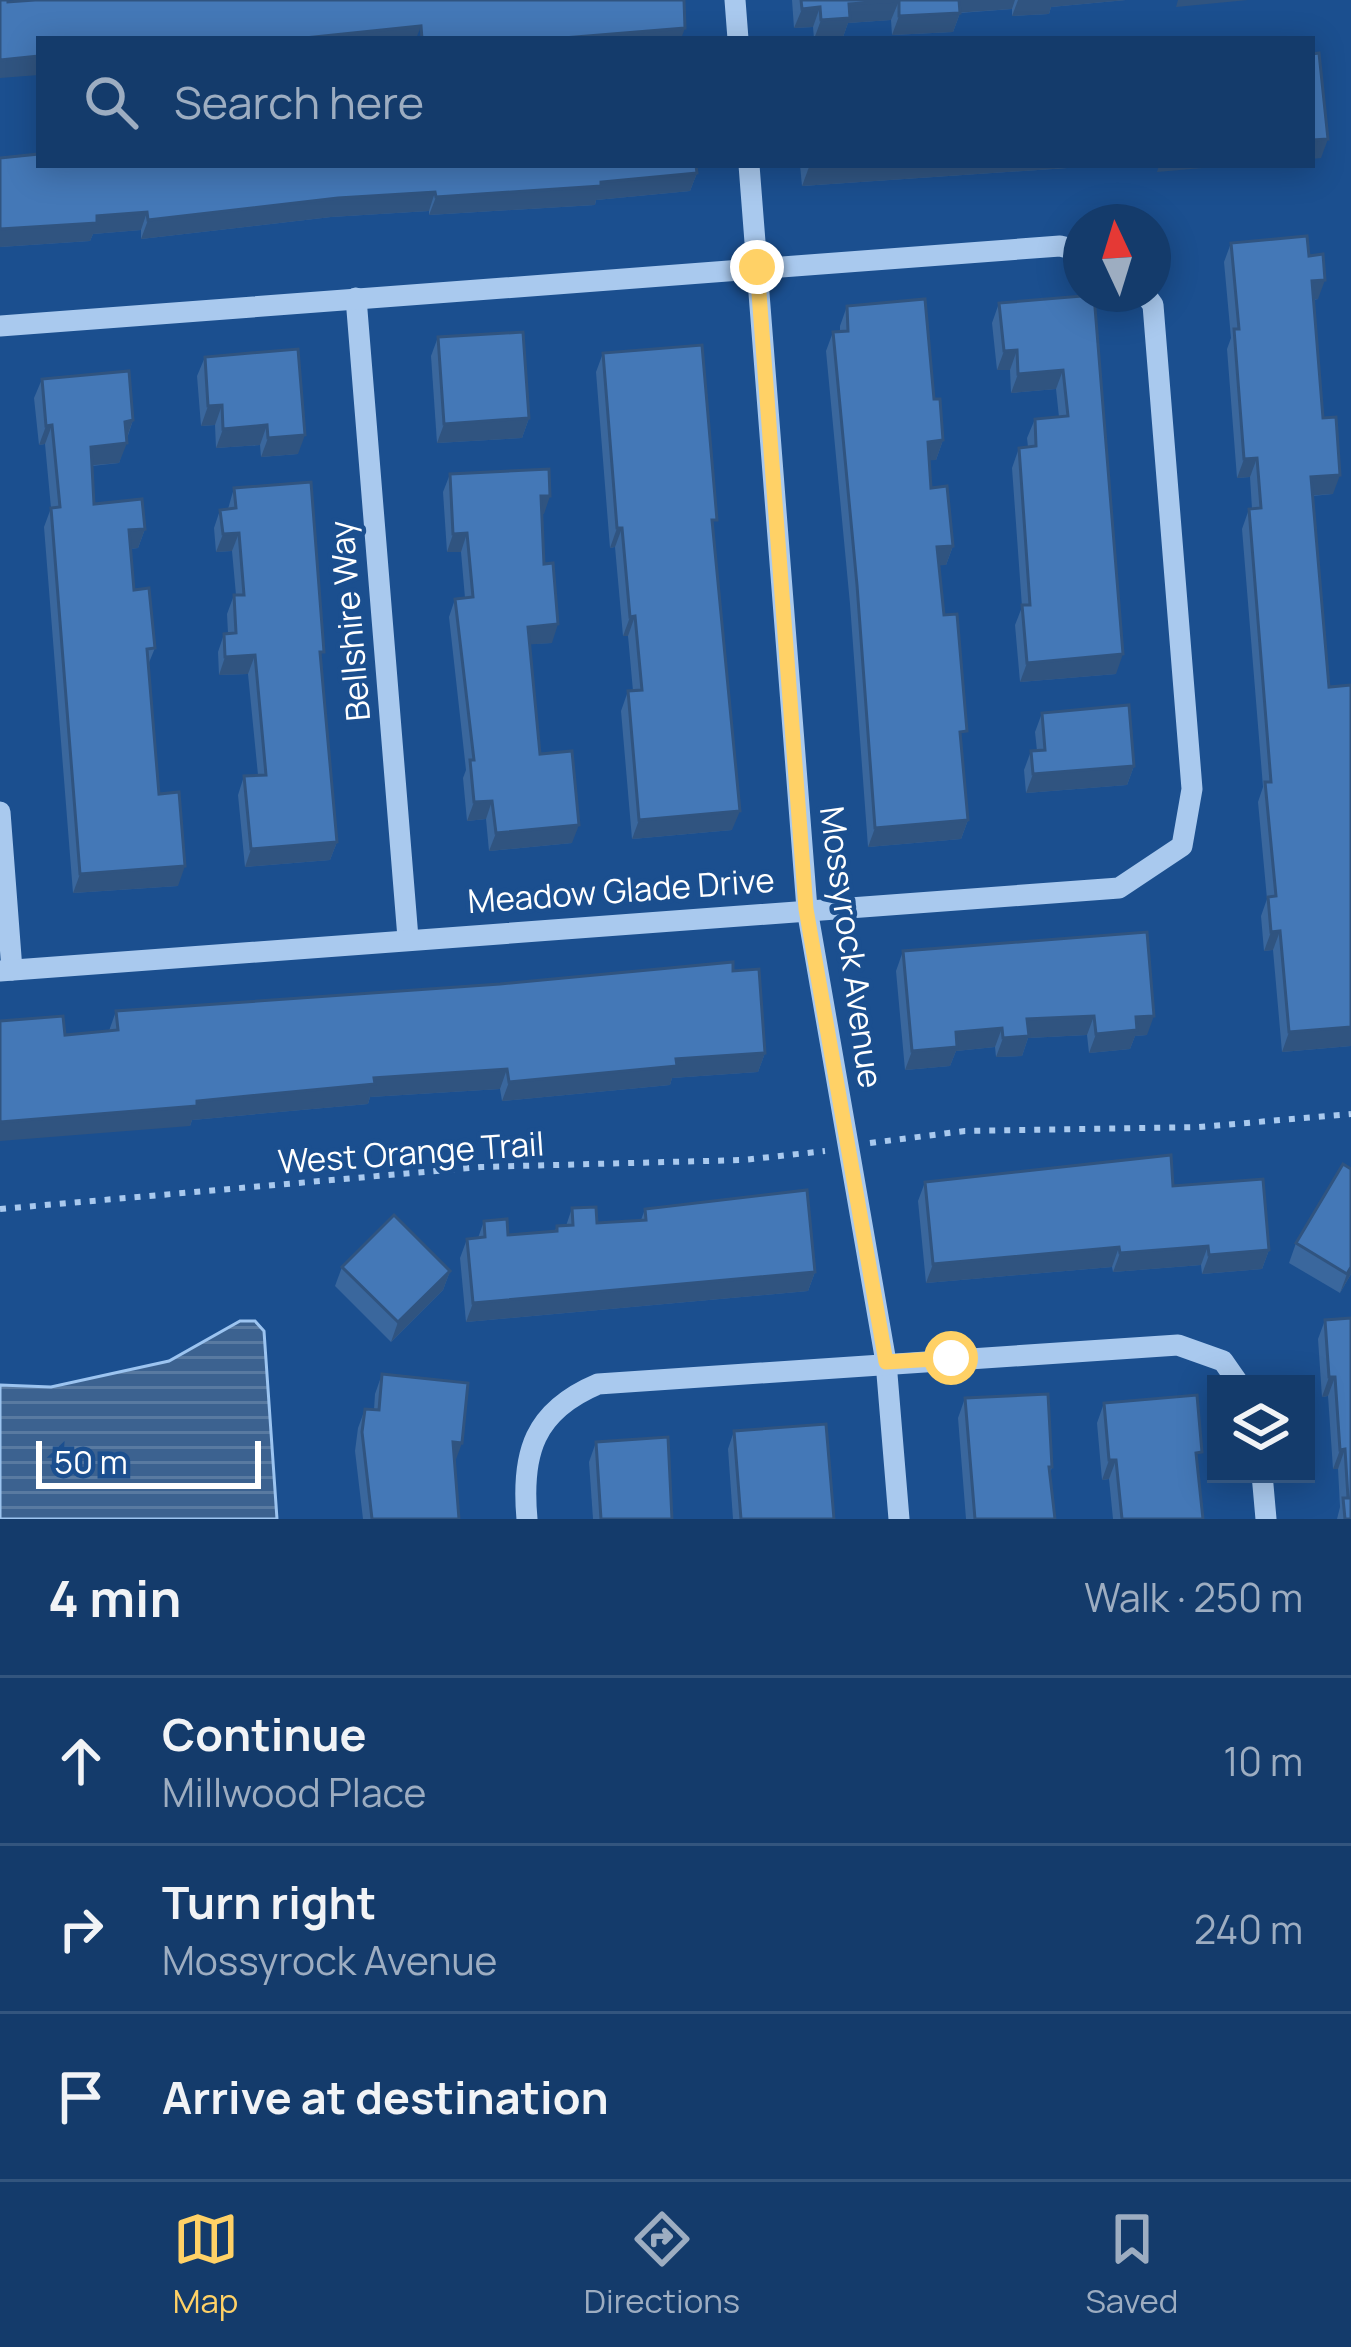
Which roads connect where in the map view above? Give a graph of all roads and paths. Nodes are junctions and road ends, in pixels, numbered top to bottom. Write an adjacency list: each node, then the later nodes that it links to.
1 (735, 0): 2 (street)
2 (738, 36)
3 (749, 168): 5 (street, Mossyrock Avenue)
4 (1063, 247): 5 (street)
5 (757, 267): 6 (street); 10 (street, Mossyrock Avenue)
6 (356, 298): 8 (street); 11 (street, Bellshire Way)
7 (1155, 312): 10 (street, Meadow Glade Drive)
8 (0, 326)
9 (0, 812): 12 (street)
10 (806, 909): 11 (street, Meadow Glade Drive); 17 (street, Mossyrock Avenue)
11 (408, 938): 12 (street, Meadow Glade Drive)
12 (6, 970)
13 (1351, 1114): 14 (path)
14 (868, 1144)
15 (825, 1151): 16 (path, West Orange Trail)
16 (0, 1209)
17 (886, 1362): 18 (street); 20 (street); 21 (street, Mossyrock Avenue)
18 (1233, 1375)
19 (1263, 1483): 22 (street)
20 (527, 1519)
21 (899, 1519)
22 (1266, 1519)

